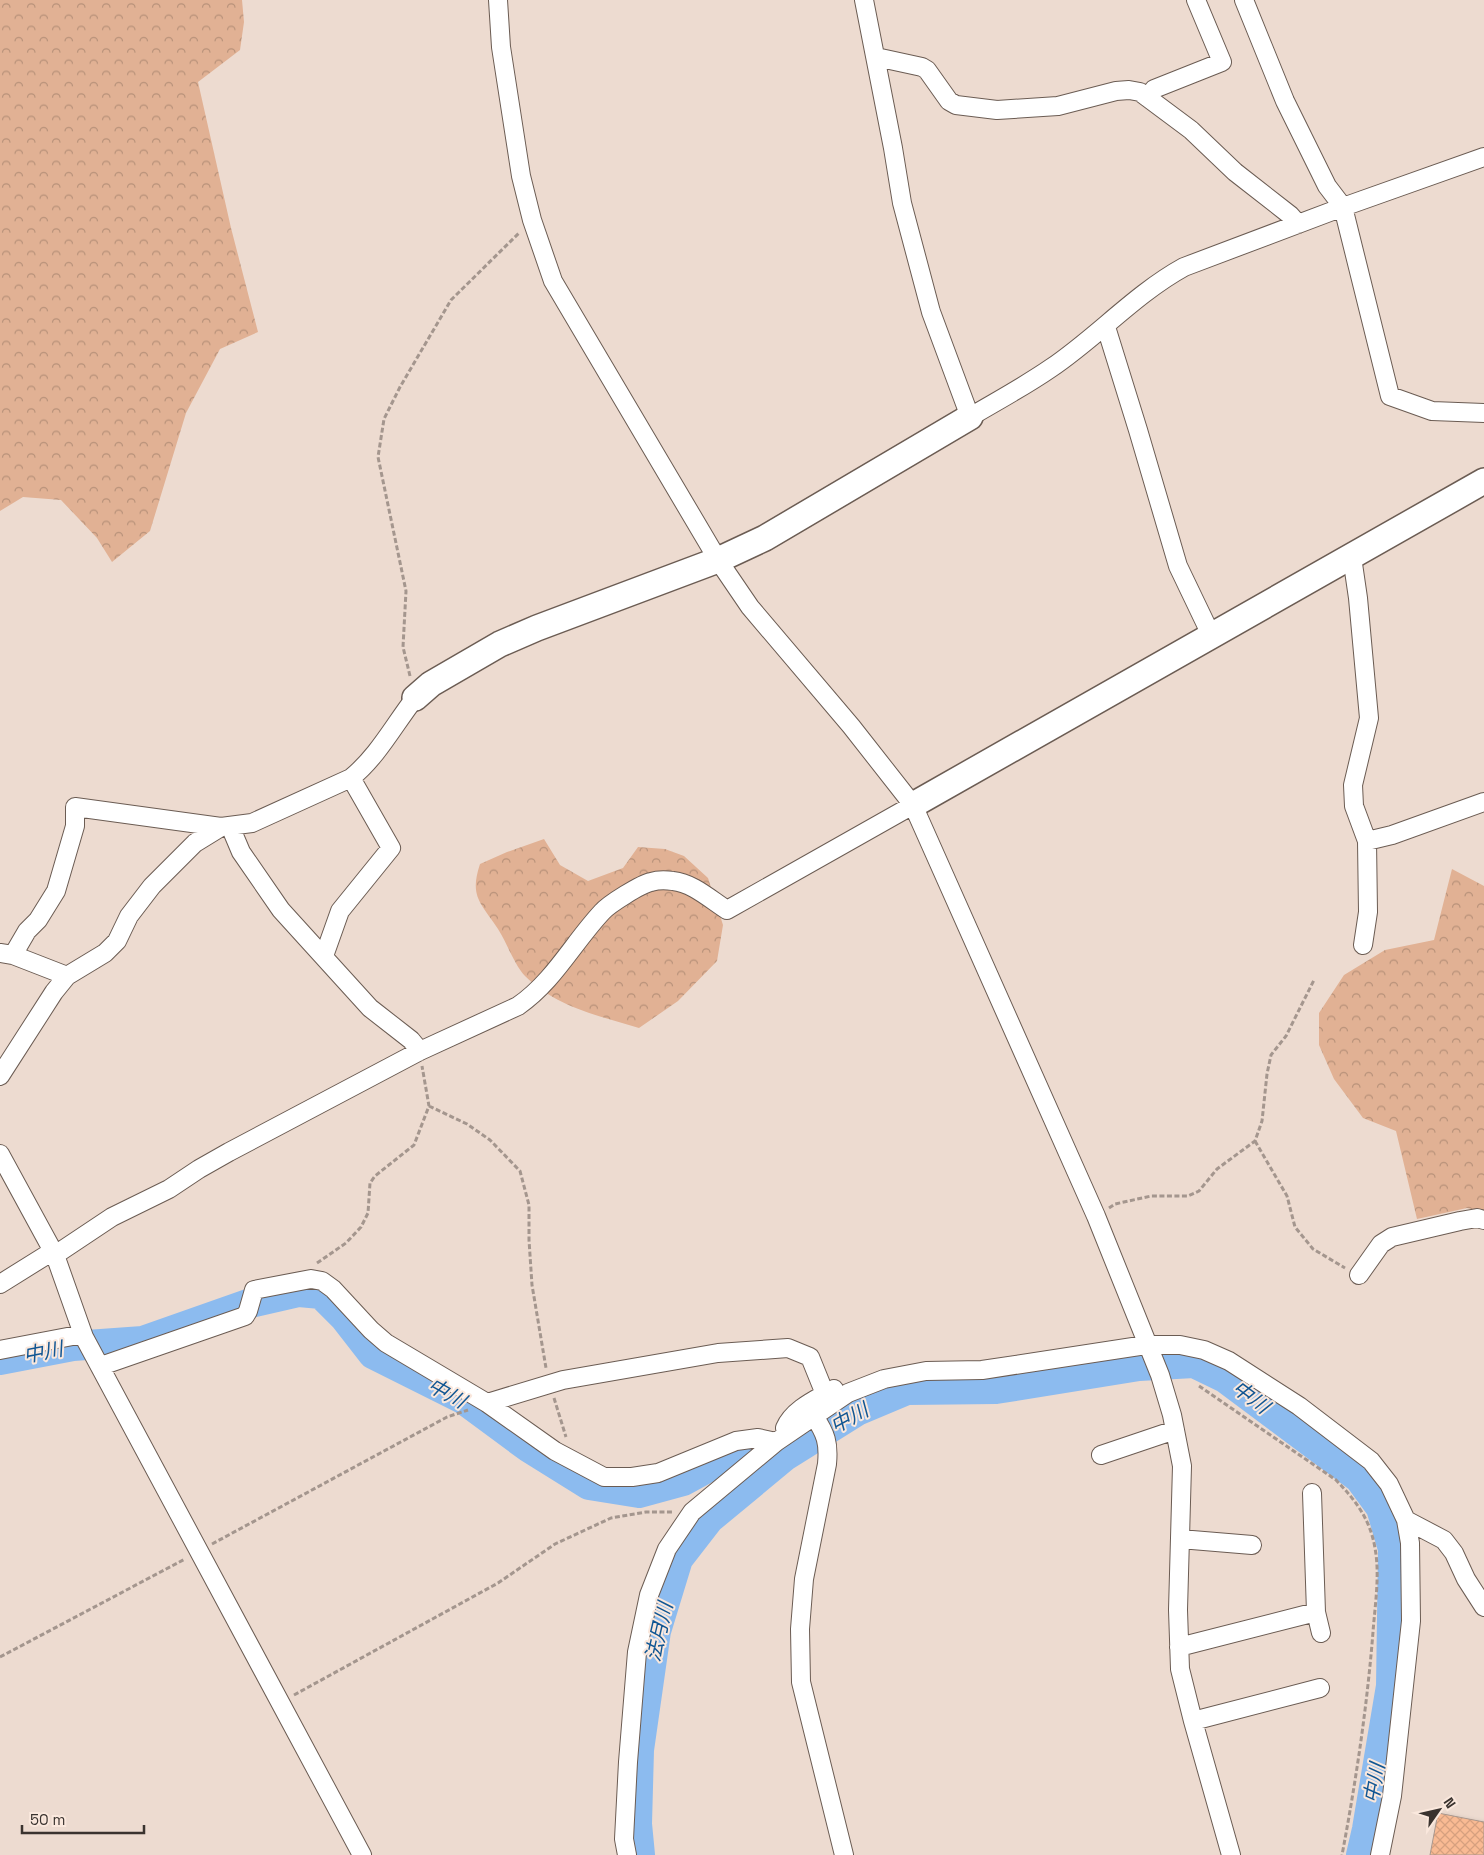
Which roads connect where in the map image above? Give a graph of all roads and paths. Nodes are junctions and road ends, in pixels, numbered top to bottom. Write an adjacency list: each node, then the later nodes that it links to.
1 (498, 0): 9 (street)
2 (864, 0): 5 (street)
3 (1196, 0): 6 (street)
4 (1244, 0): 8 (street)
5 (876, 57): 6 (street); 13 (street)
6 (1148, 98): 10 (street)
7 (1484, 157): 8 (street)
8 (1343, 206): 10 (street); 12 (street)
9 (532, 220): 16 (street); 18 (path)
10 (1298, 224): 11 (street)
11 (1106, 327): 13 (street); 17 (street)
12 (1484, 413)
13 (970, 417): 16 (street)
14 (1484, 481): 15 (street)
15 (1352, 557): 17 (street); 23 (street)
16 (718, 560): 18 (street); 21 (street)
17 (1212, 637): 21 (street)
18 (415, 698): 19 (street)
19 (351, 778): 22 (street); 26 (street)
20 (1484, 802): 23 (street)
21 (912, 805): 29 (street); 34 (street)
22 (226, 827): 25 (street); 26 (street); 27 (street)
23 (1367, 841): 24 (street)
24 (1363, 945)
25 (6, 954): 27 (street)
26 (324, 956): 29 (street)
27 (67, 976): 30 (street)
28 (1314, 980): 32 (path)
29 (420, 1051): 31 (path); 36 (street)
30 (0, 1076)
31 (429, 1106): 37 (path); 44 (path)
32 (1255, 1141): 34 (path); 38 (path)
33 (0, 1154): 36 (street)
34 (1096, 1216): 41 (street)
35 (1484, 1220): 38 (street)
36 (54, 1253): 39 (street); 40 (street)
37 (316, 1265)
38 (1358, 1275)
39 (0, 1284)
40 (90, 1347): 42 (street); 47 (street); 59 (street)
41 (1148, 1349): 43 (street); 50 (street); 56 (street)
42 (0, 1350)
43 (896, 1376): 46 (street); 49 (street)
44 (549, 1385): 46 (street); 47 (street); 53 (path)
45 (1199, 1386): 72 (path)
46 (825, 1394): 51 (street)
47 (487, 1403): 53 (street)
48 (467, 1410): 59 (path)
49 (816, 1419): 51 (street); 70 (street)
50 (1175, 1430): 52 (street); 57 (street)
51 (778, 1440): 53 (street); 55 (street)
52 (1101, 1455)
53 (580, 1465)
54 (1312, 1493): 61 (street)
55 (692, 1512): 66 (path); 69 (street)
56 (1406, 1520): 60 (street); 73 (street)
57 (1180, 1539): 58 (street); 63 (street)
58 (1252, 1545)
59 (200, 1550): 64 (path); 66 (street)
60 (1484, 1607)
61 (1316, 1612): 62 (street); 63 (street)
62 (1321, 1632)
63 (1179, 1647): 67 (street)
64 (0, 1657)
65 (1320, 1688): 67 (street)
66 (280, 1702): 68 (street)
67 (1193, 1721): 71 (street)
68 (362, 1855)
69 (627, 1855)
70 (844, 1855)
71 (1231, 1855)
72 (1342, 1855)
73 (1380, 1855)

